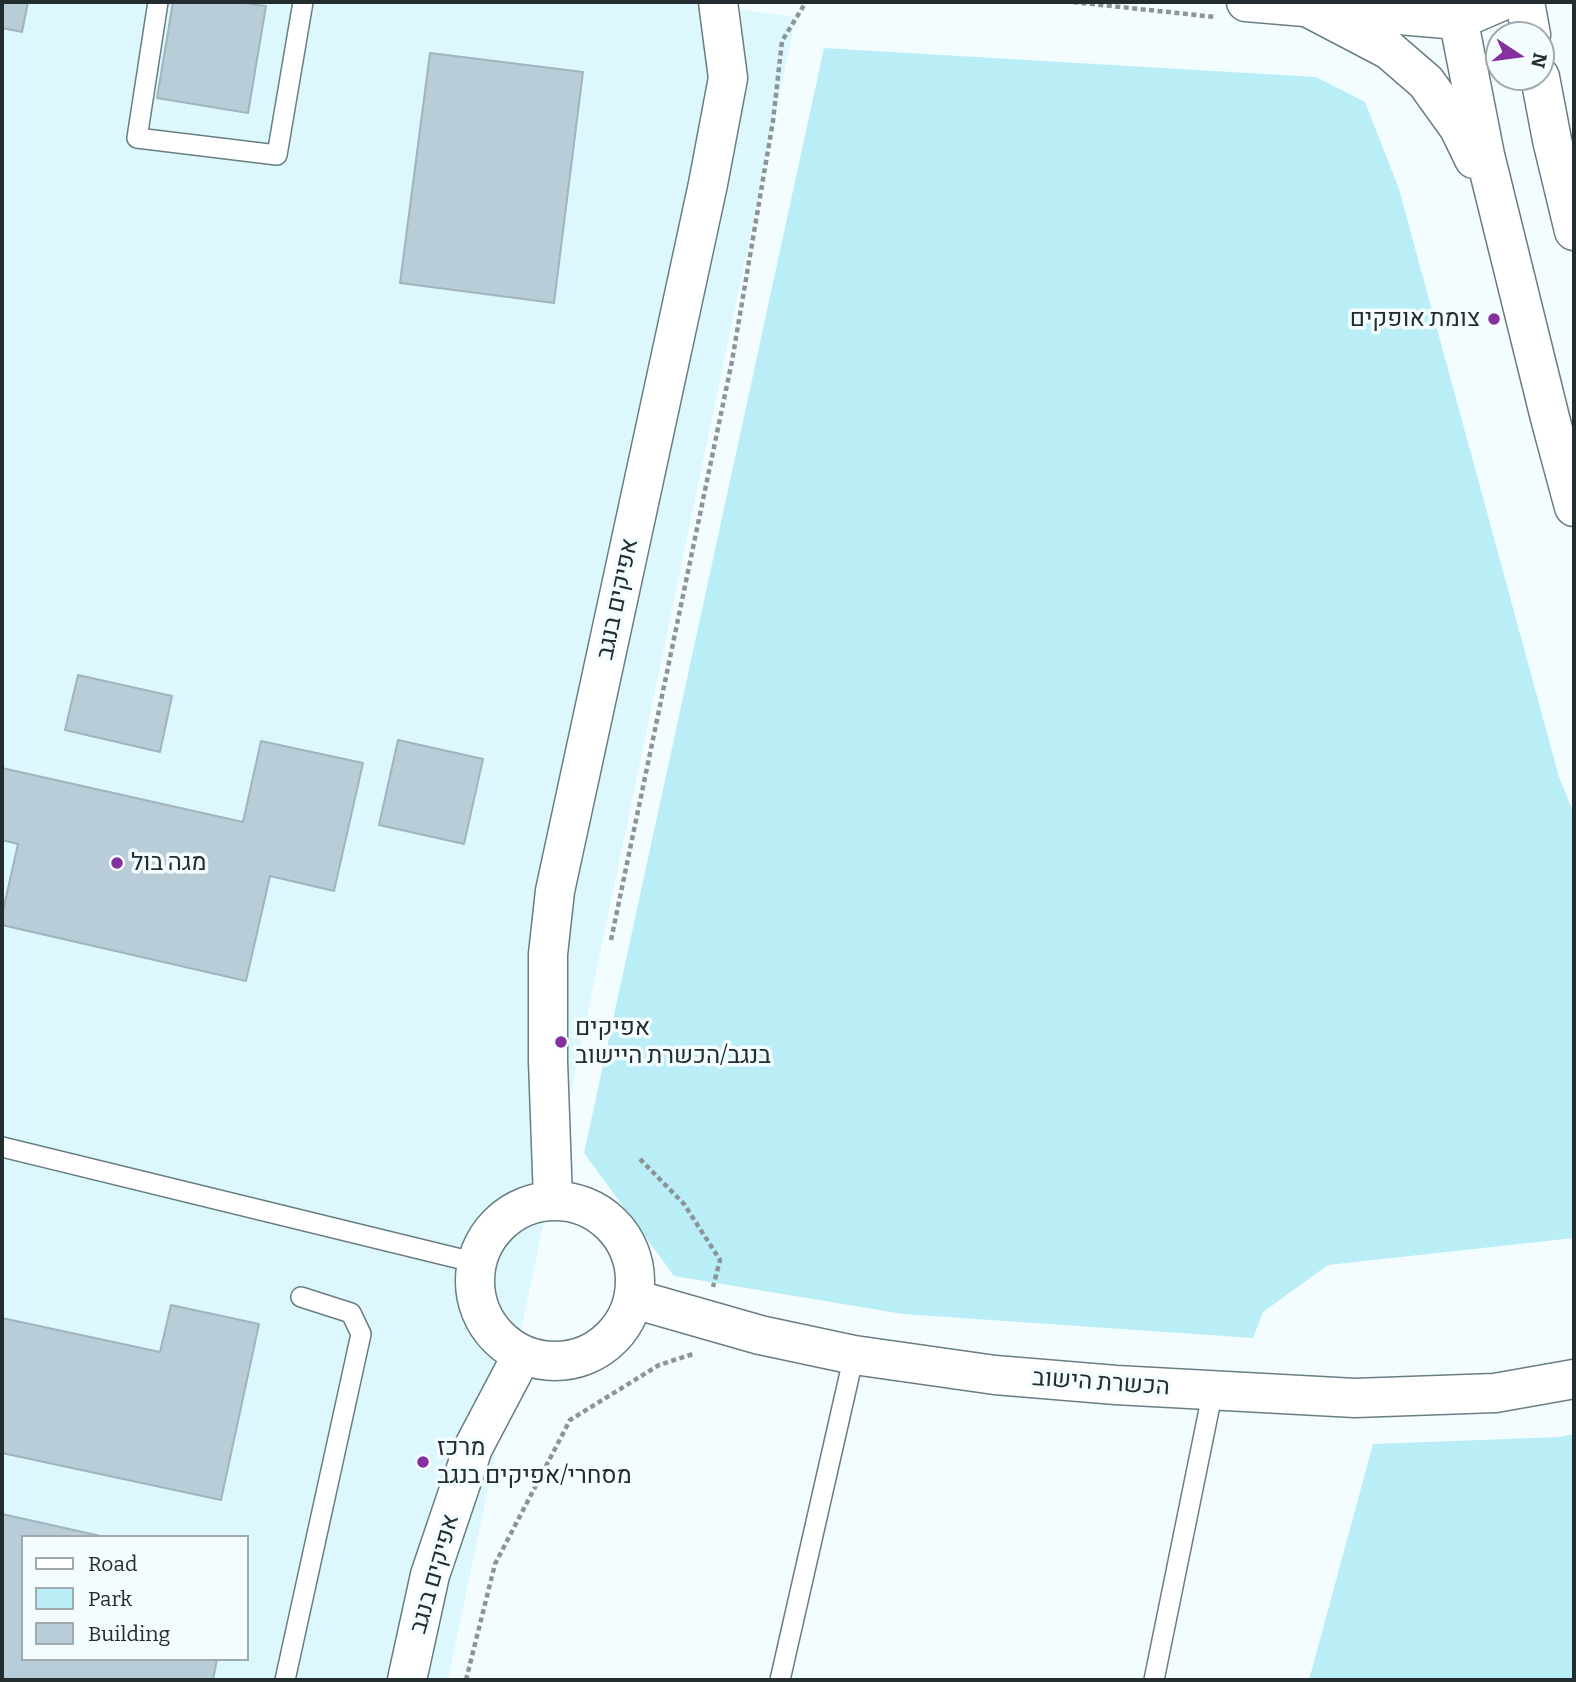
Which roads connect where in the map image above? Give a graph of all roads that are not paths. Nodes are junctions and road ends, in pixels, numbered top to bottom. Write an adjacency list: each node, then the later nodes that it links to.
1 (158, 2): 2 (lane)
2 (299, 2)
3 (718, 2): 15 (street, אפיקים בנגב)
4 (1500, 2): 8 (street)
5 (1525, 2): 9 (street)
6 (1307, 7): 7 (street); 8 (street); 11 (street)
7 (1236, 10)
8 (1457, 11): 11 (street)
9 (1528, 21)
10 (1543, 91): 12 (street)
11 (1498, 206): 13 (street)
12 (1574, 231)
13 (1574, 507)
14 (2, 1147): 16 (lane)
15 (553, 1200): 16 (street); 18 (street)
16 (477, 1263): 19 (street)
17 (301, 1297): 23 (lane)
18 (634, 1299): 19 (street); 20 (street, הכשרת הישוב)
19 (522, 1355): 24 (street, אפיקים בנגב)
20 (854, 1356): 22 (street, הכשרת הישוב); 25 (lane)
21 (1574, 1379): 22 (street, הכשרת הישוב)
22 (1213, 1390): 26 (lane)
23 (285, 1680)
24 (407, 1680)
25 (780, 1680)
26 (1154, 1680)

